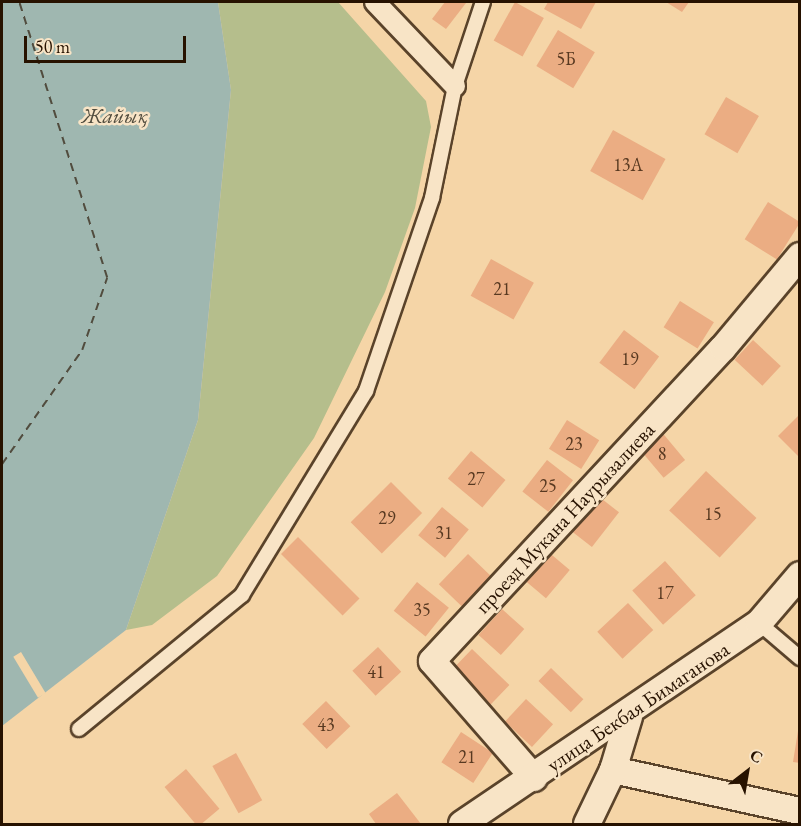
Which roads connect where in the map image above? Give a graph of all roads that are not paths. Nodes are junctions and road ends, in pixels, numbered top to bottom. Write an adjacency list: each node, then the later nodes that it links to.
1 (375, 2): 3 (street)
2 (483, 2): 3 (lane)
3 (455, 86): 9 (lane)
4 (800, 256): 11 (street, проезд Мукана Наурызалиева)
5 (800, 575): 6 (street, улица Бекбая Бимаганова)
6 (759, 623): 7 (lane); 8 (street, улица Бекбая Бимаганова)
7 (800, 658)
8 (629, 717): 10 (street); 11 (street, улица Бекбая Бимаганова)
9 (80, 729)
10 (613, 770): 12 (street); 14 (street)
11 (534, 778): 13 (street, улица Бекбая Бимаганова)
12 (800, 811)
13 (462, 825)
14 (587, 825)

